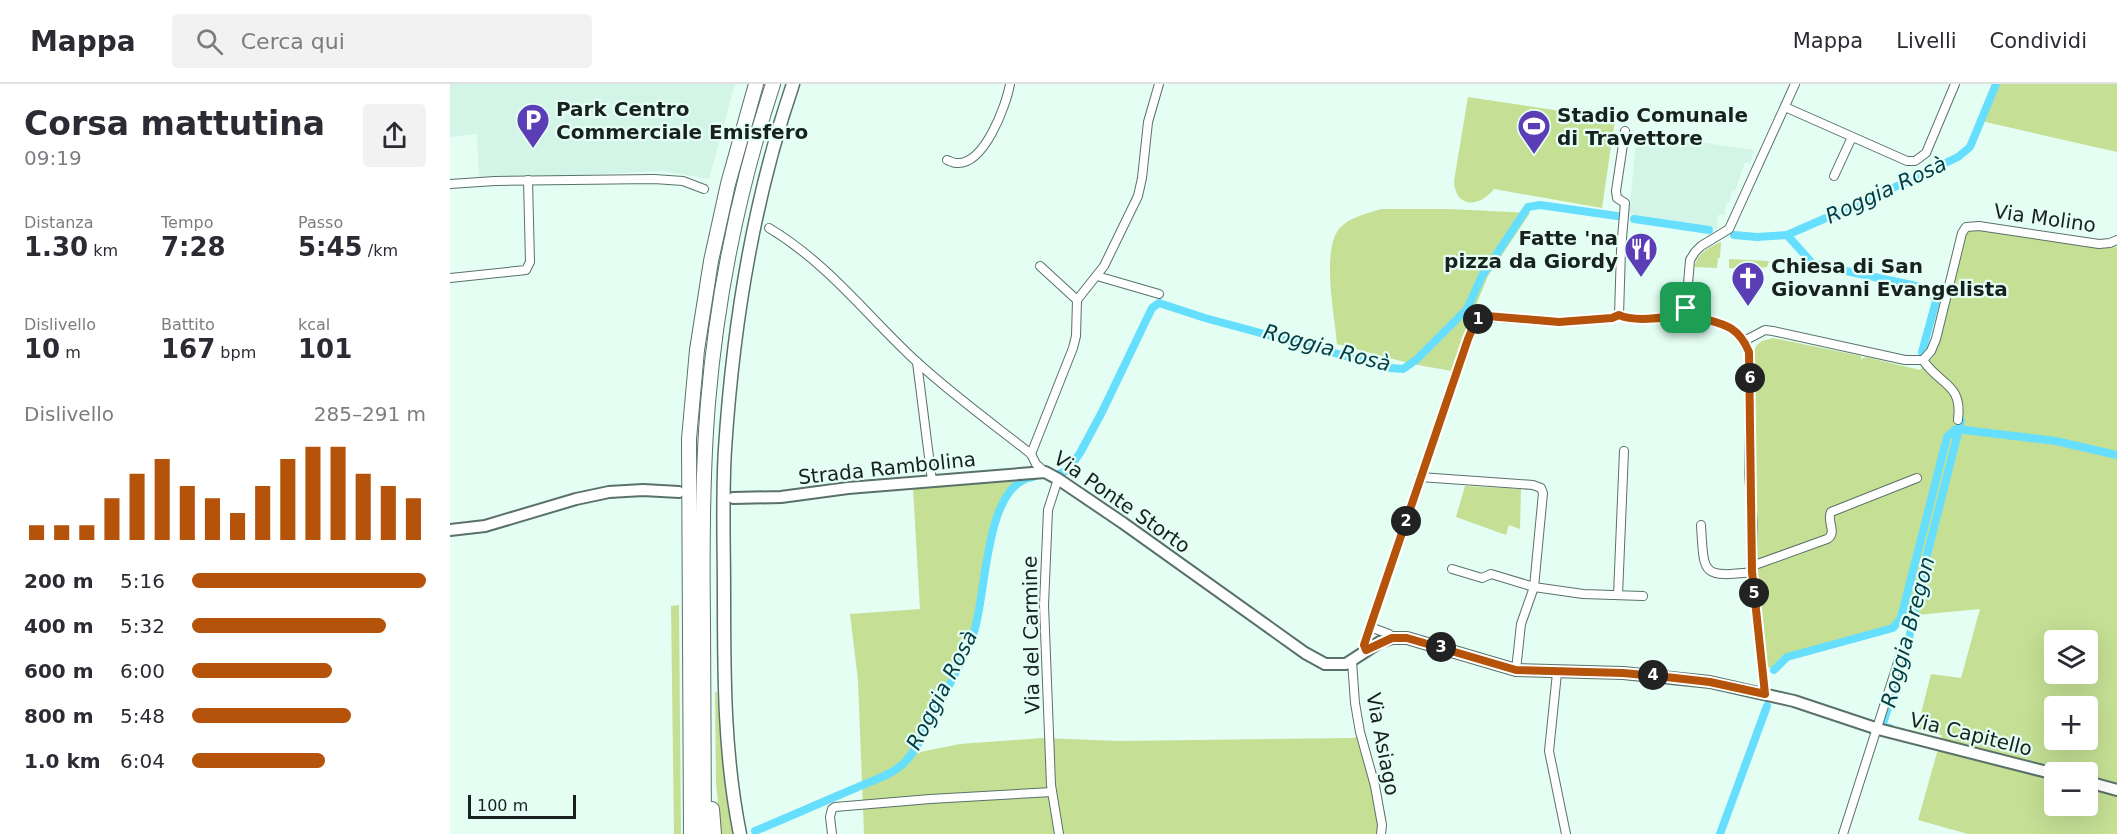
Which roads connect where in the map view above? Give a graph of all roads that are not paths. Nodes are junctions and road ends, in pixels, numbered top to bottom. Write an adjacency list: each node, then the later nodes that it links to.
1 (756, 84): 61 (highway)
2 (773, 84): 31 (highway)
3 (793, 84): 64 (main road)
4 (1010, 84): 11 (street)
5 (1159, 84): 19 (street)
6 (1795, 84): 8 (street)
7 (1955, 84): 10 (street)
8 (1785, 107): 10 (street); 23 (street)
9 (1624, 131): 24 (street)
10 (1852, 137): 12 (street)
11 (947, 160)
12 (1834, 176)
13 (528, 180): 14 (street); 15 (street); 20 (street)
14 (450, 184)
15 (705, 189)
16 (769, 228): 29 (street, Via Ponte Storto)
17 (2117, 240): 28 (street, Via Molino)
18 (1040, 266): 22 (street)
19 (1097, 276): 21 (street); 22 (street)
20 (450, 278)
21 (1159, 294)
22 (1077, 300): 33 (street)
23 (1686, 308): 25 (street); 26 (street)
24 (1619, 315): 25 (street); 35 (street)
25 (1680, 315): 26 (street)
26 (1694, 316): 27 (street)
27 (1744, 341): 28 (street); 44 (street)
28 (1923, 360): 30 (street)
29 (917, 362): 33 (street, Via Ponte Storto); 38 (street)
30 (1958, 420)
31 (705, 443): 62 (highway); 63 (highway)
32 (1624, 451): 46 (street)
33 (1031, 454): 34 (street, Via Ponte Storto)
34 (1045, 472): 37 (street, Via Ponte Storto); 38 (street, Strada Rambolina)
35 (1420, 477): 45 (street); 48 (street)
36 (1917, 478): 44 (street)
37 (1058, 479): 52 (street, Via Ponte Storto); 60 (street, Via del Carmine)
38 (932, 481): 40 (street, Strada Rambolina)
39 (679, 492): 42 (street)
40 (733, 498)
41 (1701, 525): 44 (street)
42 (450, 530)
43 (1452, 569): 45 (street)
44 (1752, 569): 55 (street)
45 (1534, 587): 46 (street); 53 (street)
46 (1618, 595): 47 (street)
47 (1643, 596)
48 (1370, 627): 49 (street, Via Capitello); 50 (street)
49 (1392, 638): 50 (street); 53 (street, Via Capitello)
50 (1366, 650): 52 (street)
51 (1901, 653): 56 (street, Via Capitello)
52 (1352, 661): 67 (street, Via Asiago)
53 (1516, 670): 54 (street, Via Capitello)
54 (1557, 672): 55 (street, Via Capitello); 68 (street)
55 (1765, 694): 56 (street, Via Capitello)
56 (1878, 729): 57 (street, Via Capitello); 69 (street)
57 (2044, 771)
58 (2098, 785): 59 (street)
59 (2117, 790)
60 (1052, 792): 65 (street); 66 (street, Via del Carmine)
61 (691, 834)
62 (704, 834)
63 (714, 834)
64 (740, 834)
65 (832, 834)
66 (1059, 834)
67 (1381, 834)
68 (1566, 834)
69 (1843, 834)

